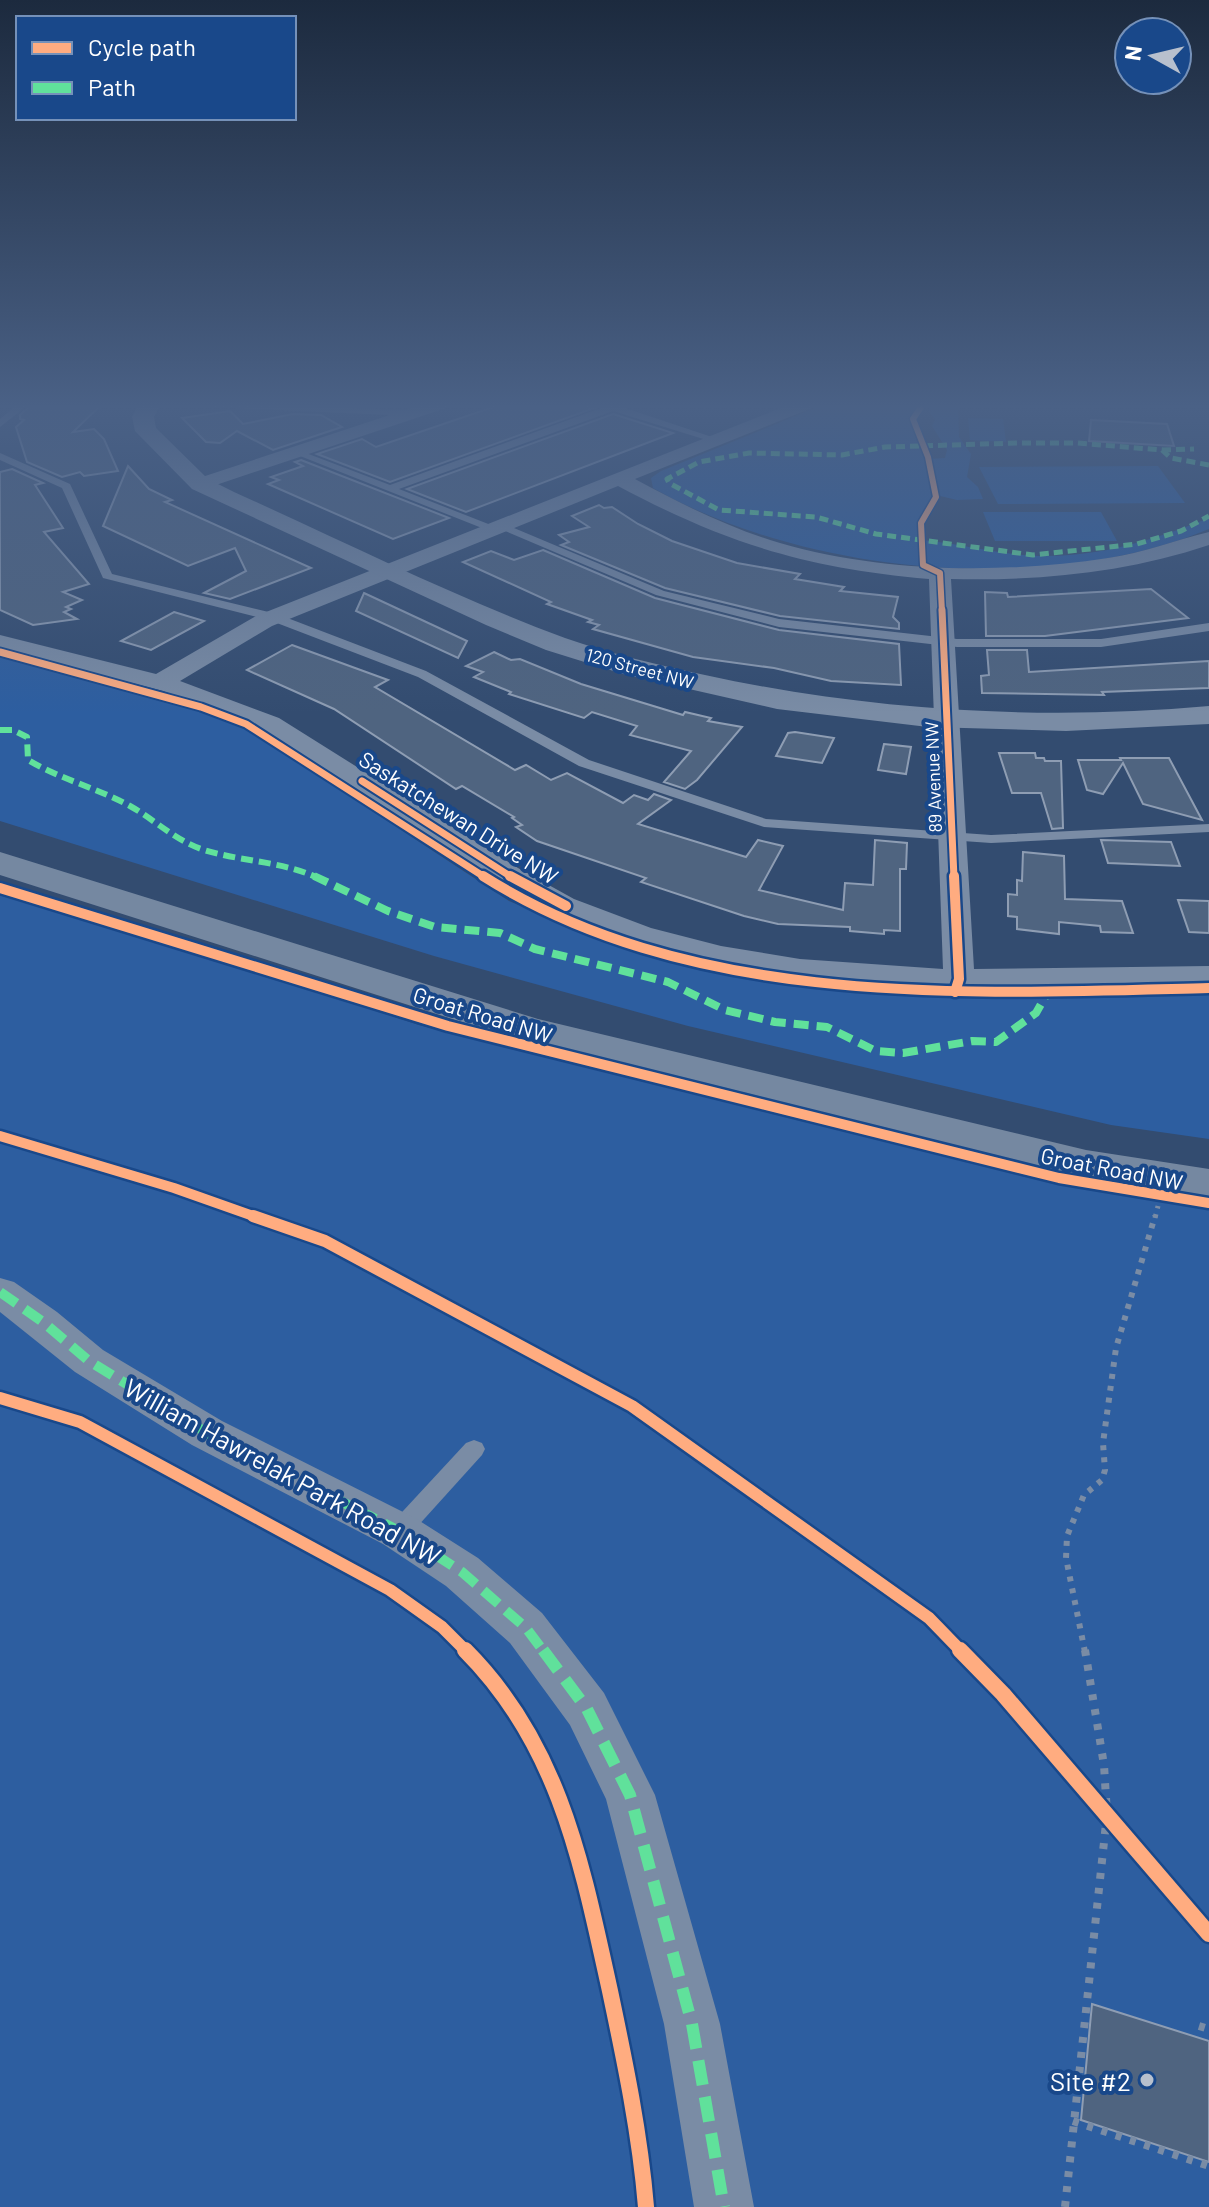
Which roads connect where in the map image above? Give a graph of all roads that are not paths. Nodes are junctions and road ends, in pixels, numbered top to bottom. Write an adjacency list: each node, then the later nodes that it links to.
1 (76, 507): 10 (lane)
2 (250, 507): 8 (street, 120 Street NW)
3 (439, 507): 6 (lane)
4 (549, 507): 6 (street)
5 (670, 507): 9 (street)
6 (497, 528): 8 (street); 13 (lane)
7 (1209, 538): 9 (street)
8 (388, 570): 10 (street); 16 (street, 120 Street NW)
9 (940, 573): 13 (street, 89 Avenue NW)
10 (273, 617): 14 (street); 18 (lane)
11 (1209, 627): 13 (lane)
12 (0, 642): 14 (street, Saskatchewan Drive NW)
13 (942, 642): 16 (street, 89 Avenue NW)
14 (159, 683): 22 (street, Saskatchewan Drive NW)
15 (1209, 715): 16 (street, 120 Street NW)
16 (947, 719): 18 (street, 89 Avenue NW)
17 (1209, 828): 18 (lane)
18 (951, 837): 22 (street, 89 Avenue NW)
19 (0, 838): 23 (main road, Groat Road NW)
20 (0, 863): 24 (main road, Groat Road NW)
21 (1209, 975): 22 (street, Saskatchewan Drive NW)
22 (959, 979)
23 (1209, 1159)
24 (1190, 1192)
25 (0, 1292): 27 (street, William Hawrelak Park Road NW)
26 (474, 1449): 27 (lane)
27 (399, 1531): 28 (street, William Hawrelak Park Road NW)
28 (724, 2207)

